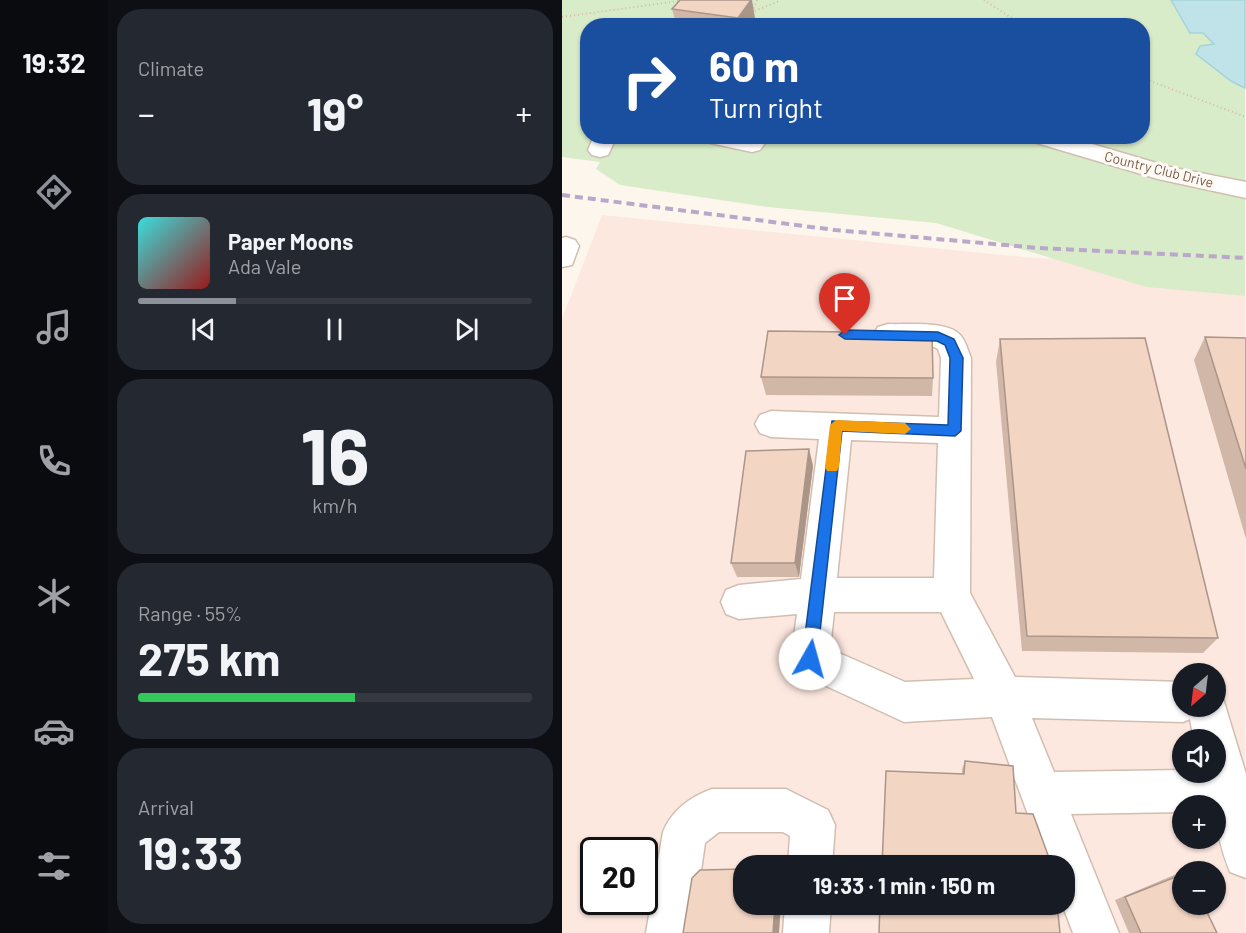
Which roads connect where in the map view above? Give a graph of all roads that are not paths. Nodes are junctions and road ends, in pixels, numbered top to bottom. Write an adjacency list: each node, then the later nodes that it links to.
1 (1065, 144): 2 (street, Country Club Drive)
2 (1246, 190)
3 (857, 335): 6 (street)
4 (771, 424): 5 (street)
5 (836, 425): 6 (street); 8 (street)
6 (955, 431): 7 (street)
7 (952, 595): 8 (street); 10 (street)
8 (817, 596): 9 (street); 10 (street)
9 (739, 602)
10 (1004, 697): 11 (street); 14 (street)
11 (1172, 702)
12 (1226, 782): 13 (street)
13 (1228, 790): 14 (street); 16 (street)
14 (1041, 793): 20 (street)
15 (811, 855): 18 (street)
16 (1246, 856)
17 (807, 915): 19 (street)
18 (669, 933)
19 (806, 933)
20 (1096, 933)

